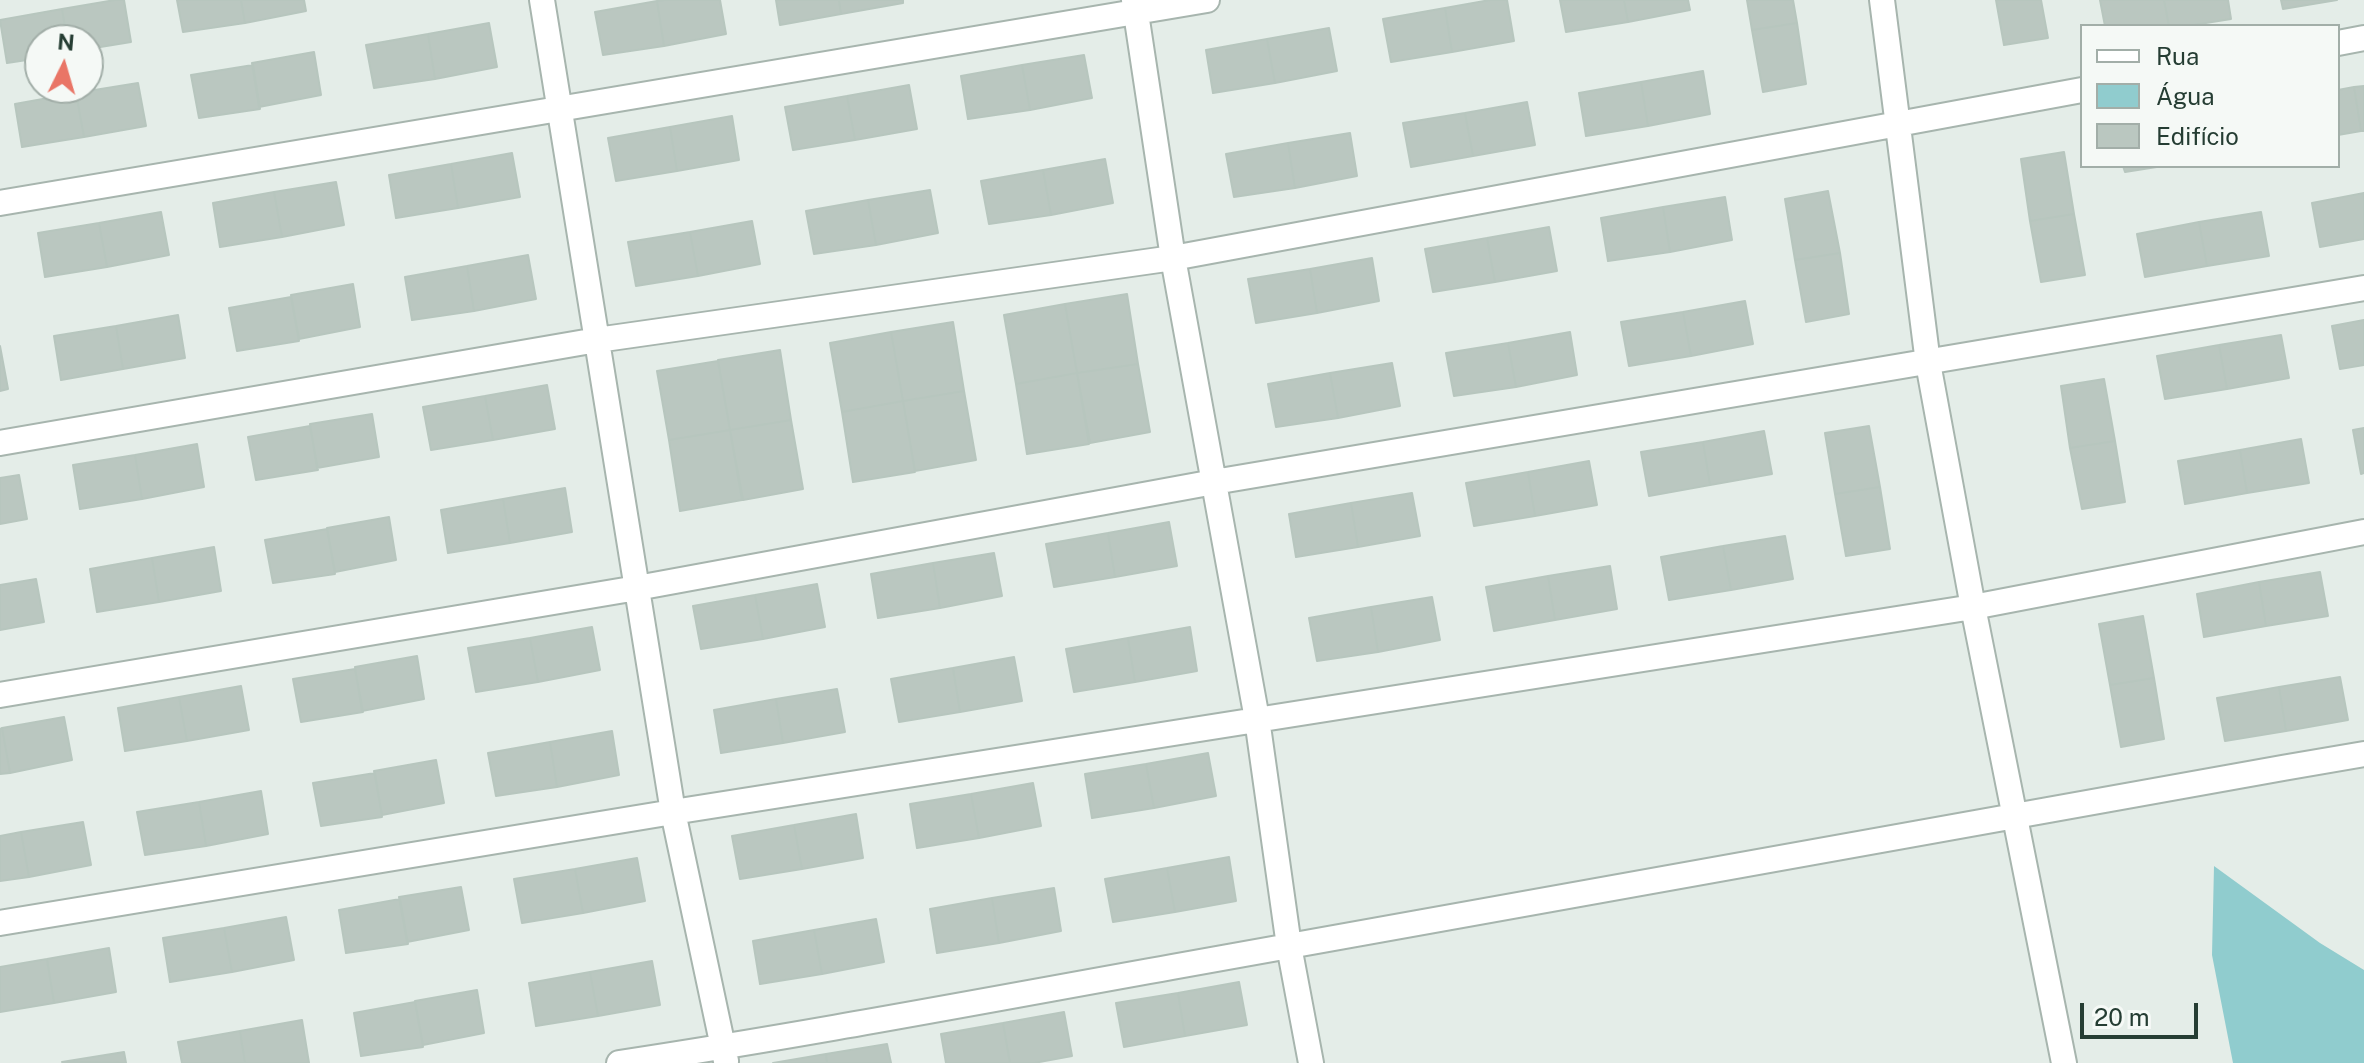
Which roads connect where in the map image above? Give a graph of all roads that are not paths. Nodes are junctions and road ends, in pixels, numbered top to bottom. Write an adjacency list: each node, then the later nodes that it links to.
1 (542, 0): 8 (street)
2 (1207, 0): 4 (street)
3 (1882, 0): 9 (street)
4 (1135, 6): 8 (street); 11 (street)
5 (2364, 38): 6 (street)
6 (2340, 43)
7 (2080, 90): 9 (street)
8 (559, 107): 10 (street); 13 (street)
9 (1896, 124): 11 (street); 14 (street)
10 (0, 203)
11 (1173, 258): 13 (street); 16 (street)
12 (2364, 288): 14 (street)
13 (597, 340): 15 (street); 18 (street)
14 (1928, 363): 16 (street); 19 (street)
15 (0, 443)
16 (1214, 482): 18 (street); 21 (street)
17 (2364, 532): 19 (street)
18 (637, 588): 20 (street); 23 (street)
19 (1973, 607): 21 (street); 24 (street)
20 (0, 695)
21 (1257, 719): 23 (street); 26 (street)
22 (2364, 754): 24 (street)
23 (673, 812): 25 (street); 27 (street)
24 (2013, 814): 26 (street); 30 (street)
25 (0, 923)
26 (1289, 946): 27 (street); 29 (street)
27 (725, 1055): 28 (street)
28 (619, 1063)
29 (1311, 1063)
30 (2064, 1063)

